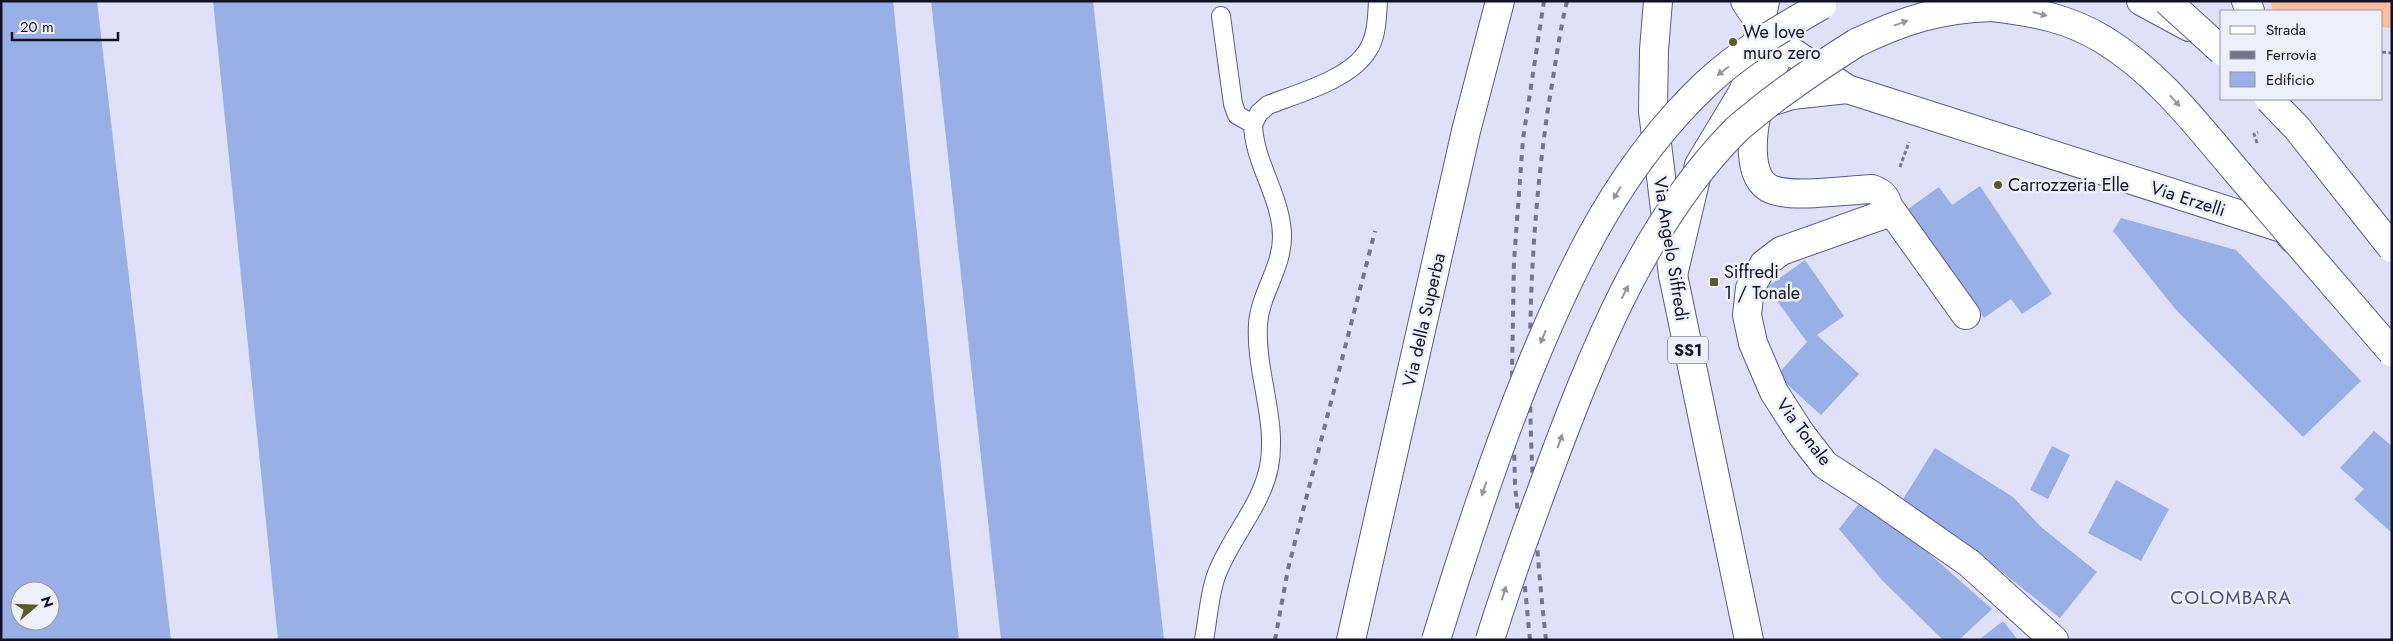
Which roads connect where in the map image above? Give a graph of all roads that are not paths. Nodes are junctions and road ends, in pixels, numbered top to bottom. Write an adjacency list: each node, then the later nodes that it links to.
1 (1378, 1): 19 (lane)
2 (1500, 1): 29 (main road, Via della Superba)
3 (1658, 1): 24 (main road, Via Angelo Siffredi)
4 (1745, 1): 8 (main road, Via Erzelli)
5 (2141, 1): 12 (main road, bridge)
6 (2167, 1): 11 (main road, bridge)
7 (1825, 3): 30 (main road, one-way to 30, bridge)
8 (1763, 13): 10 (main road, Via Erzelli); 18 (main road)
9 (1221, 16): 19 (lane)
10 (1782, 45): 13 (main road, Via Erzelli); 17 (main road)
11 (2220, 47)
12 (2220, 48)
13 (1847, 89): 17 (main road, Via Erzelli); 27 (main road, Via Erzelli)
14 (2270, 100): 23 (main road, bridge)
15 (2282, 100): 20 (main road)
16 (2293, 100): 20 (main road)
17 (1758, 106): 18 (main road, Via Erzelli); 21 (main road)
18 (1724, 123): 24 (main road)
19 (1252, 124): 28 (lane)
20 (2306, 125): 22 (main road)
21 (1888, 203): 25 (main road); 33 (main road, Via Tonale)
22 (2392, 234)
23 (2392, 248)
24 (1673, 275): 32 (main road, Via Angelo Siffredi / SS1)
25 (1966, 315)
26 (2392, 352): 31 (main road, one-way to 26, bridge)
27 (2392, 357)
28 (1204, 640)
29 (1351, 640)
30 (1436, 640)
31 (1490, 640)
32 (1748, 640)
33 (2054, 640)

